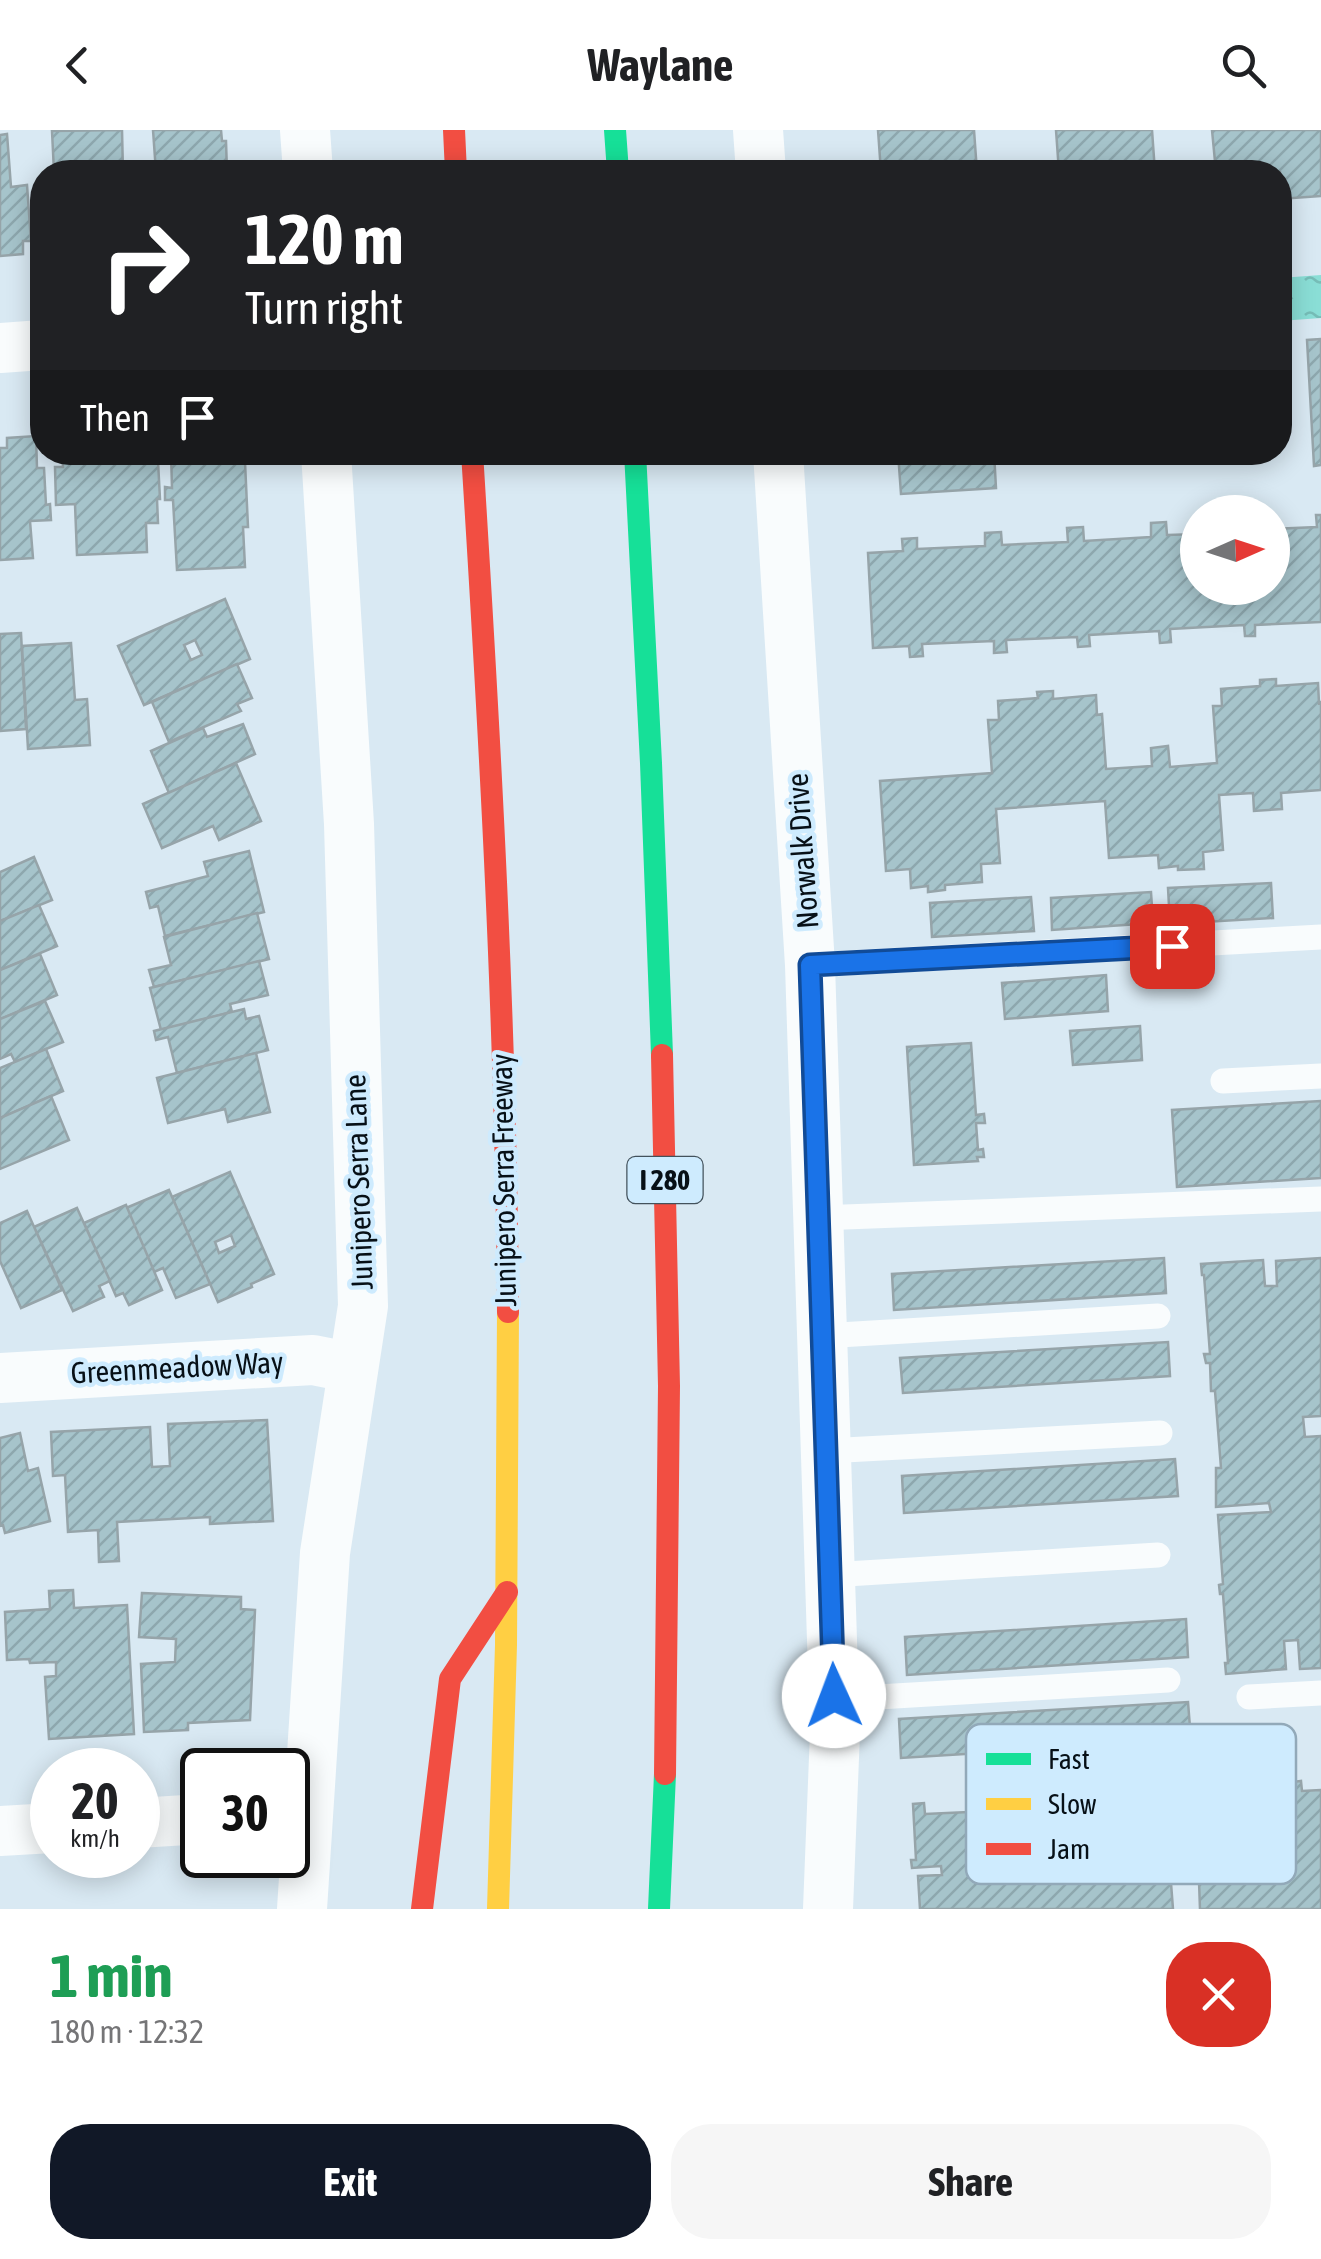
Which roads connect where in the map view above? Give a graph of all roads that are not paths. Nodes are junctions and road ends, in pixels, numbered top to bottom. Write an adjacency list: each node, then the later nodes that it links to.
1 (305, 130): 5 (street)
2 (454, 130): 6 (highway)
3 (615, 130): 7 (highway)
4 (758, 130): 8 (street)
5 (307, 160)
6 (455, 160)
7 (617, 160)
8 (760, 160)
9 (30, 346): 10 (street)
10 (0, 348)
11 (327, 465): 23 (street, Junipero Serra Lane)
12 (473, 465): 29 (highway, Junipero Serra Freeway)
13 (635, 465): 41 (highway, I 280)
14 (779, 465): 16 (street, Norwalk Drive)
15 (1321, 938): 16 (lane)
16 (810, 965): 20 (street, Norwalk Drive)
17 (1321, 1076): 18 (lane)
18 (1223, 1081)
19 (1321, 1199): 20 (lane)
20 (818, 1218): 22 (street, Norwalk Drive)
21 (1158, 1316): 22 (lane)
22 (822, 1336): 26 (street, Norwalk Drive)
23 (353, 1368): 24 (street, Greenmeadow Way); 34 (street, Junipero Serra Lane)
24 (0, 1378)
25 (1160, 1433): 26 (lane)
26 (826, 1451): 28 (street, Norwalk Drive)
27 (1158, 1555): 28 (lane)
28 (830, 1575): 32 (street, Norwalk Drive)
29 (507, 1592): 39 (highway); 40 (highway, Junipero Serra Freeway)
30 (1168, 1680): 32 (lane)
31 (1321, 1693): 33 (lane)
32 (834, 1696): 42 (street, Norwalk Drive)
33 (1248, 1697)
34 (304, 1748)
35 (30, 1829): 36 (street)
36 (0, 1831)
37 (300, 1878): 38 (street, Junipero Serra Lane)
38 (302, 1909)
39 (422, 1909)
40 (498, 1909)
41 (660, 1909)
42 (828, 1909)

